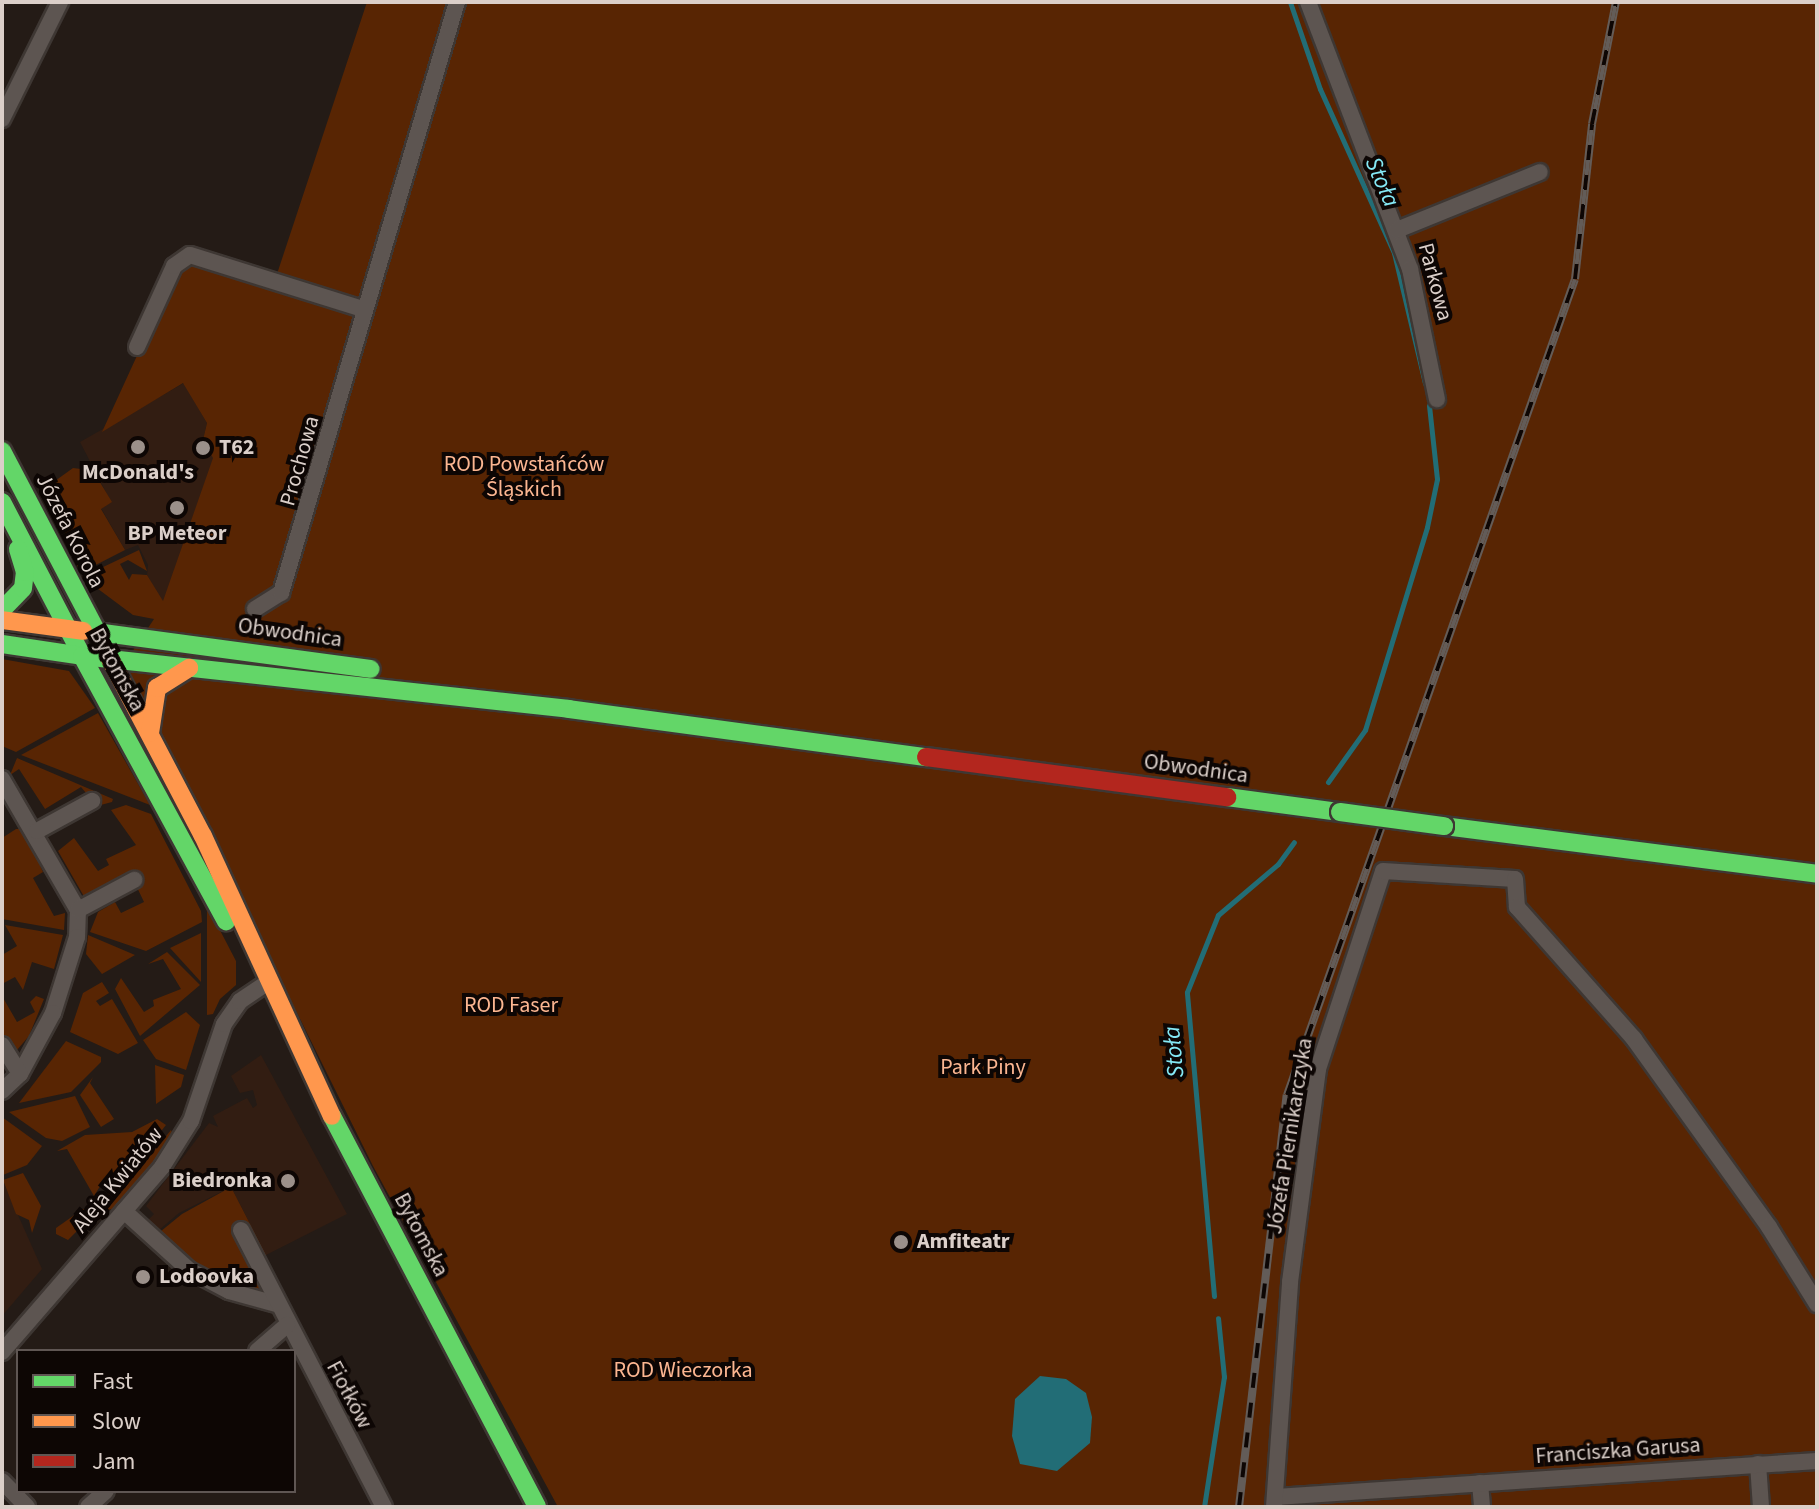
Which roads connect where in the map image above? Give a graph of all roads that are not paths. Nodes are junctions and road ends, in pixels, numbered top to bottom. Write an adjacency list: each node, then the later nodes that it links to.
1 (60, 2): 4 (street)
2 (457, 2): 7 (street, Prochowa)
3 (1308, 2): 6 (street, Parkowa)
4 (2, 119)
5 (1540, 172): 6 (street)
6 (1397, 230): 9 (street, Parkowa)
7 (365, 310): 8 (street); 13 (street, Prochowa)
8 (137, 347)
9 (1437, 399)
10 (2, 451): 17 (main road, Józefa Korola)
11 (2, 502): 12 (main road)
12 (18, 536): 14 (main road); 16 (main road)
13 (255, 609)
14 (2, 610)
15 (2, 620): 16 (main road, Obwodnica)
16 (67, 629): 17 (main road, Obwodnica); 19 (main road, Bytomska)
17 (97, 632): 20 (main road, Bytomska); 22 (main road, Obwodnica)
18 (2, 644): 19 (main road, Obwodnica)
19 (82, 656): 20 (main road, Obwodnica); 30 (main road, Bytomska)
20 (110, 659): 21 (main road, Obwodnica); 23 (main road, Bytomska)
21 (189, 668): 22 (main road, Obwodnica); 23 (main road)
22 (569, 709): 27 (main road, Obwodnica, bridge)
23 (150, 733): 30 (main road, Bytomska)
24 (2, 779): 26 (street)
25 (92, 801): 26 (street)
26 (37, 831): 29 (street)
27 (1817, 874)
28 (134, 880): 29 (street)
29 (78, 910): 32 (street)
30 (267, 983): 34 (street, Aleja Kwiatów); 51 (main road, Bytomska)
31 (2, 1045): 32 (street)
32 (20, 1074): 33 (street)
33 (2, 1091)
34 (124, 1211): 36 (street); 40 (street, Aleja Kwiatów)
35 (241, 1230): 36 (street, Fiołków)
36 (276, 1304): 38 (street, Fiołków)
37 (1817, 1304): 47 (street, Józefa Piernikarczyka)
38 (287, 1325): 39 (street); 50 (street, Fiołków)
39 (259, 1349)
40 (2, 1352)
41 (1817, 1461): 42 (street, Franciszka Garusa)
42 (1758, 1464): 44 (street, Franciszka Garusa); 53 (street)
43 (2, 1481): 48 (street)
44 (1480, 1483): 46 (street, Franciszka Garusa); 52 (street)
45 (104, 1493): 49 (street)
46 (1292, 1501): 47 (street, Franciszka Garusa)
47 (1275, 1502)
48 (27, 1507)
49 (88, 1507)
50 (384, 1507)
51 (537, 1507)
52 (1482, 1507)
53 (1761, 1507)

